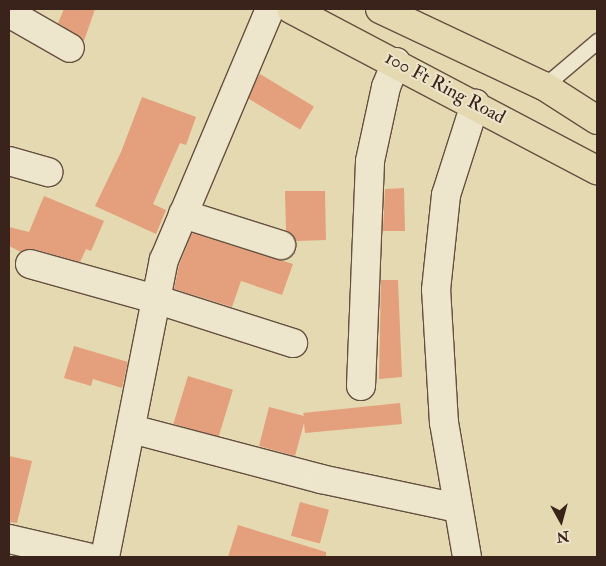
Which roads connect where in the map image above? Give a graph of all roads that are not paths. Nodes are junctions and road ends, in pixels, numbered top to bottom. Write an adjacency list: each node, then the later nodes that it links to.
1 (270, 9): 14 (street)
2 (291, 9): 7 (main road, 100 Ft Ring Road)
3 (385, 10): 8 (main road)
4 (9, 13): 6 (street)
5 (597, 42): 8 (lane)
6 (70, 48)
7 (396, 62): 9 (main road, 100 Ft Ring Road); 19 (street)
8 (544, 86): 10 (main road)
9 (475, 104): 12 (main road, 100 Ft Ring Road); 21 (street)
10 (597, 120)
11 (9, 161): 13 (street)
12 (597, 170)
13 (48, 172)
14 (183, 214): 15 (street); 17 (street)
15 (281, 244)
16 (30, 264): 17 (street)
17 (155, 299): 18 (street); 20 (street)
18 (292, 343)
19 (361, 386)
20 (132, 429): 21 (street); 24 (street)
21 (457, 508): 25 (street)
22 (9, 540): 23 (street)
23 (87, 557)
24 (105, 557)
25 (467, 557)

